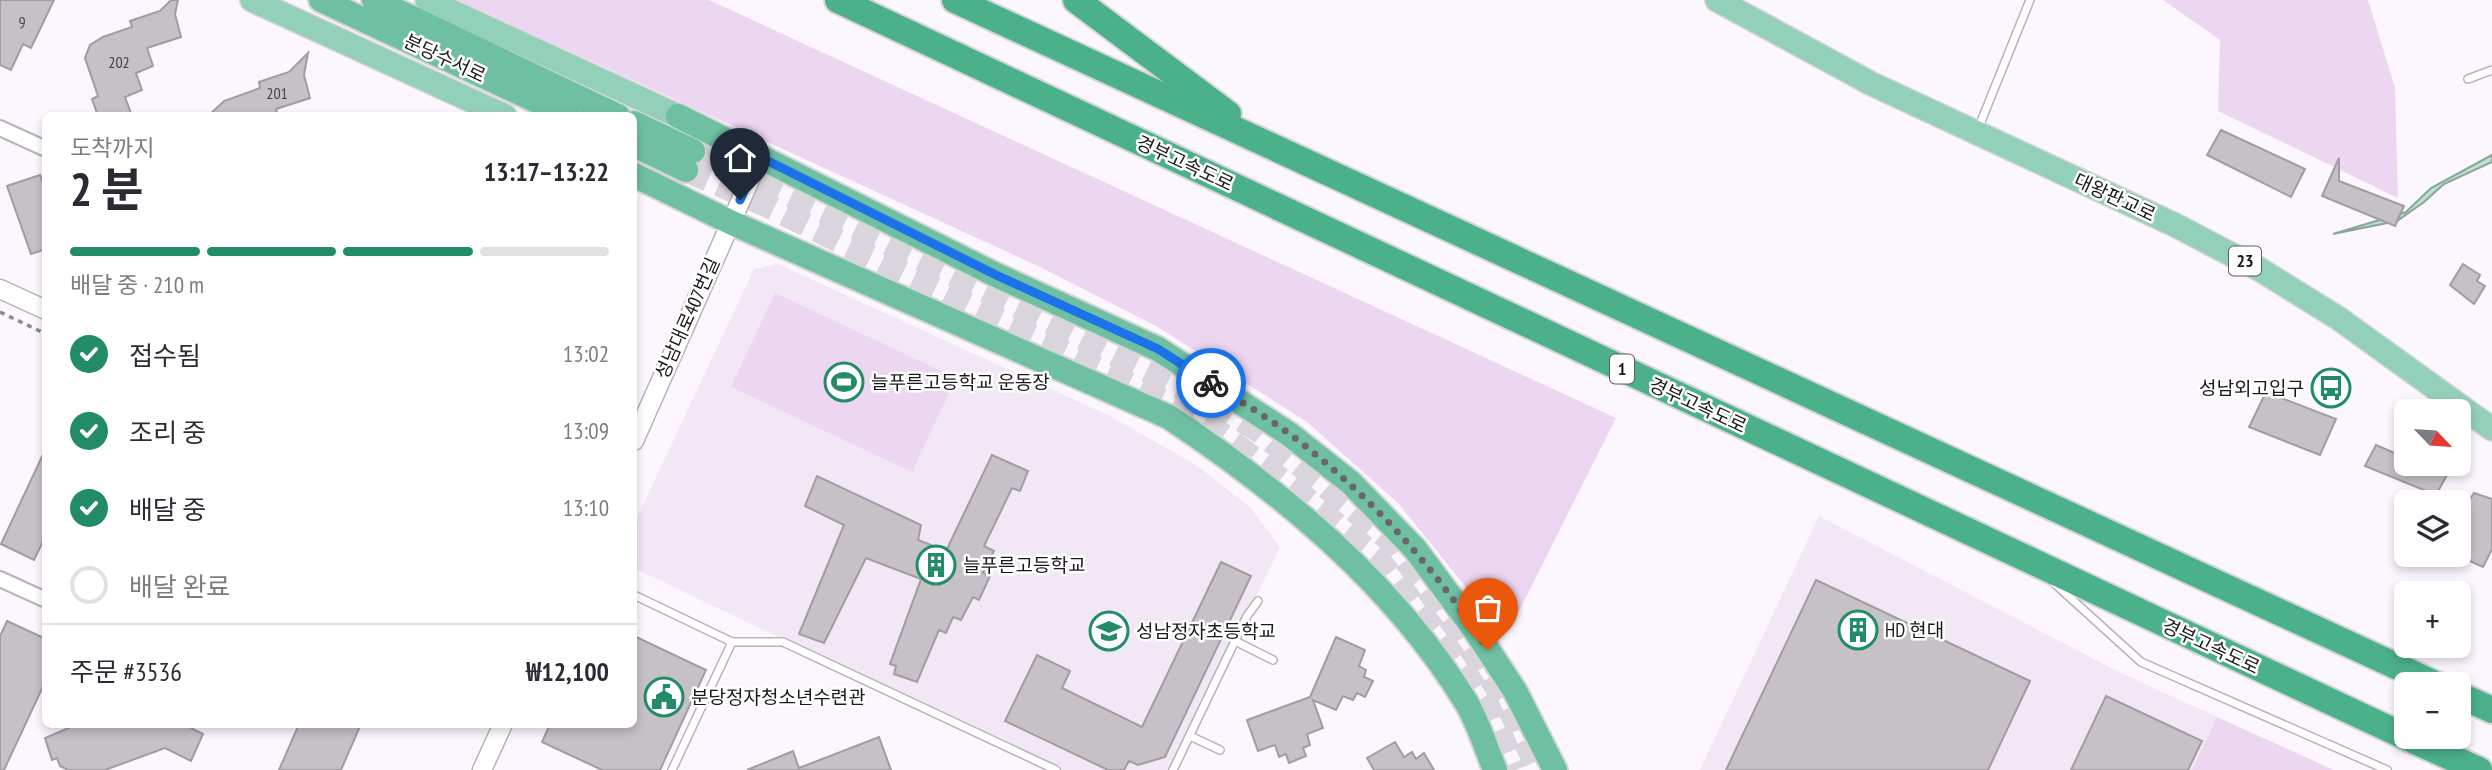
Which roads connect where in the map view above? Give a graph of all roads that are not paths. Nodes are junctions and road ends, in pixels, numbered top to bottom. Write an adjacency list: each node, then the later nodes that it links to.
1 (252, 0): 12 (main road)
2 (321, 0): 13 (highway, 분당수서로)
3 (373, 0): 14 (highway, 분당수서로)
4 (427, 0): 15 (main road)
5 (838, 0): 29 (highway, 경부고속도로 / 1)
6 (954, 0): 20 (highway)
7 (1076, 0): 20 (highway)
8 (1717, 0): 18 (main road, 대왕판교로 / 23)
9 (2030, 0): 18 (lane)
10 (2492, 71): 11 (lane)
11 (2468, 79)
12 (496, 112)
13 (560, 112)
14 (610, 112)
15 (678, 116): 22 (highway)
16 (637, 125): 19 (highway)
17 (0, 128): 21 (street)
18 (1976, 133): 27 (main road, 대왕판교로 / 23)
19 (637, 146)
20 (1272, 146): 37 (highway)
21 (42, 147)
22 (760, 157): 24 (street, 성남대로407번길); 50 (highway)
23 (637, 176): 24 (highway)
24 (730, 222): 28 (street, 성남대로407번길); 49 (highway)
25 (0, 289): 26 (street)
26 (42, 308)
27 (2492, 429)
28 (637, 434)
29 (2028, 560): 41 (highway, 경부고속도로 / 1); 51 (lane)
30 (0, 579): 32 (street)
31 (637, 596): 35 (lane)
32 (42, 598)
33 (1258, 601): 34 (lane)
34 (1235, 641): 36 (lane); 42 (lane)
35 (732, 642): 46 (lane); 47 (lane)
36 (1273, 660)
37 (2409, 672)
38 (2471, 700): 39 (highway)
39 (2492, 710)
40 (501, 728): 45 (street)
41 (2394, 731)
42 (1189, 736): 44 (lane); 48 (lane)
43 (2433, 749): 52 (highway, 경부고속도로 / 1)
44 (1220, 751)
45 (482, 770)
46 (672, 770)
47 (1056, 770)
48 (1173, 770)
49 (1495, 770)
50 (1555, 770)
51 (2387, 770)
52 (2479, 770)

